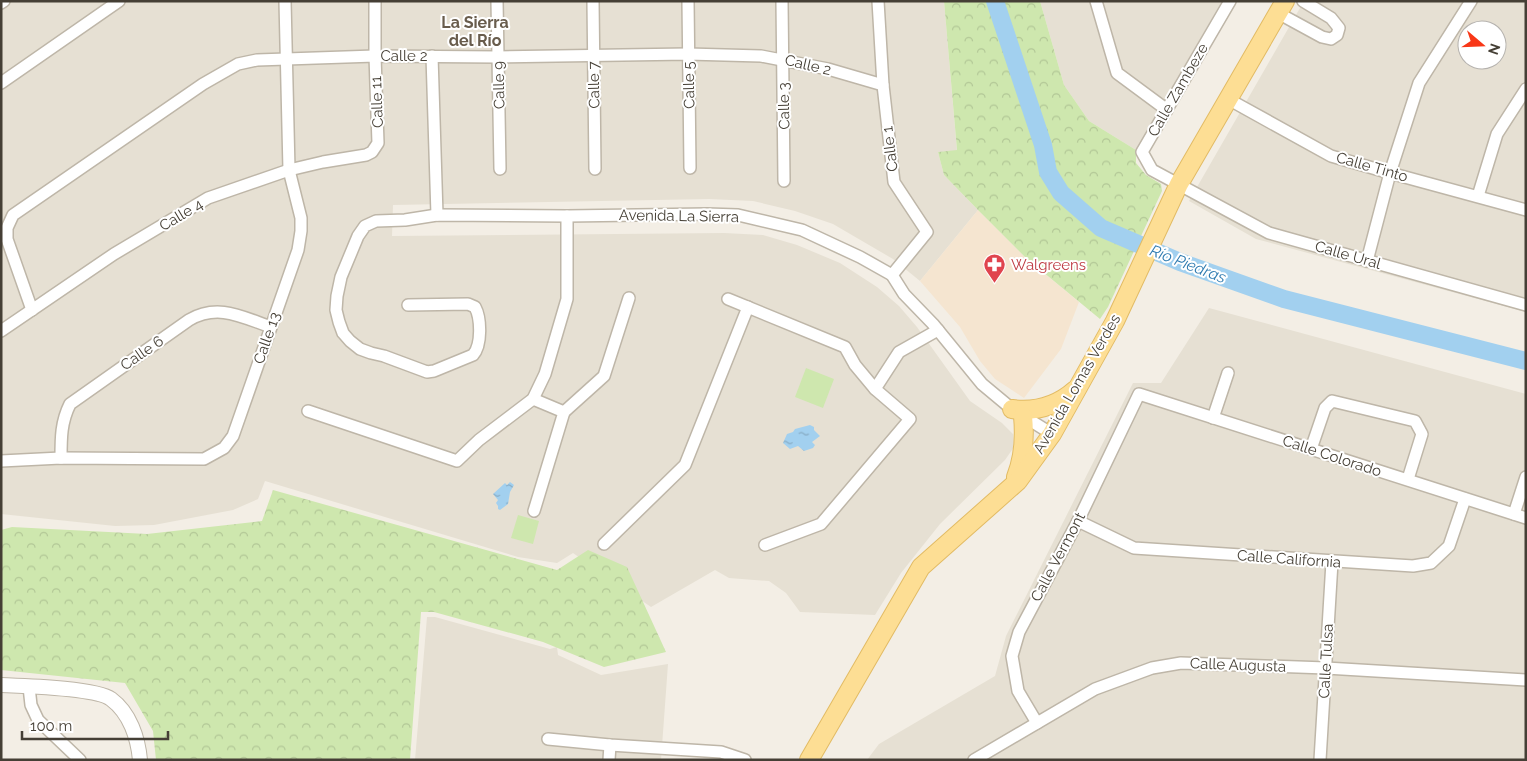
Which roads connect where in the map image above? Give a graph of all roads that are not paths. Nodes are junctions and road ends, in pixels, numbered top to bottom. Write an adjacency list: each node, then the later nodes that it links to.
1 (98, 1): 15 (street)
2 (119, 1): 15 (street)
3 (285, 1): 21 (street, Calle 13)
4 (375, 1): 18 (street, Calle 11)
5 (498, 1): 20 (street, Calle 9)
6 (593, 1): 17 (street, Calle 7)
7 (688, 1): 16 (street, Calle 5)
8 (782, 1): 22 (street, Calle 3)
9 (878, 1): 24 (street, Calle 1)
10 (1096, 1): 27 (street)
11 (1230, 1): 27 (street, Calle Zambeze)
12 (1302, 1): 14 (street)
13 (1471, 1): 33 (street)
14 (1282, 7): 26 (main road, Avenida Lomas Verdes)
15 (105, 11): 23 (street)
16 (688, 54): 17 (street, Calle 2); 22 (street, Calle 2); 30 (street, Calle 5)
17 (593, 55): 20 (street, Calle 2); 29 (street, Calle 7)
18 (375, 56): 19 (street, Calle 2); 21 (street, Calle 2); 28 (street, Calle 11)
19 (432, 56): 20 (street, Calle 2); 39 (street)
20 (498, 56): 31 (street, Calle 9)
21 (287, 59): 32 (street, Calle 13); 48 (street, Calle 2)
22 (783, 59): 24 (street, Calle 2); 35 (street, Calle 3)
23 (1, 83)
24 (883, 85): 42 (street, Calle 1)
25 (1526, 89): 37 (street)
26 (1228, 99): 33 (street, Calle Tinto); 36 (main road, Avenida Lomas Verdes)
27 (1167, 110): 34 (street, Calle Zambeze)
28 (378, 143): 32 (street, Calle 4)
29 (595, 168)
30 (690, 168)
31 (500, 169)
32 (290, 170): 48 (street, Calle 4); 49 (street, Calle 13)
33 (1390, 173): 37 (street, Calle Tinto); 41 (street)
34 (1162, 175): 36 (street, Calle Ural)
35 (784, 181)
36 (1179, 184): 41 (street, Calle Ural); 53 (main road, Avenida Lomas Verdes)
37 (1478, 196): 38 (street, Calle Tinto)
38 (1526, 210)
39 (437, 214): 40 (street, Avenida La Sierra); 45 (street, Avenida La Sierra)
40 (567, 216): 42 (street, Avenida La Sierra); 56 (street)
41 (1367, 261): 46 (street, Calle Ural)
42 (892, 275): 50 (street, Avenida La Sierra)
43 (629, 298): 58 (street)
44 (728, 299): 47 (street)
45 (408, 305)
46 (1526, 305)
47 (748, 307): 54 (street); 73 (street)
48 (32, 310): 51 (street, Calle 4)
49 (271, 327): 63 (street, Calle 6); 63 (street, Calle 13)
50 (938, 330): 54 (street); 59 (street, Avenida La Sierra)
51 (1, 331)
52 (1228, 373): 60 (street)
53 (1078, 388): 59 (main road); 61 (main road, Avenida Lomas Verdes)
54 (875, 389): 74 (street)
55 (1139, 394): 60 (street, Calle Colorado); 72 (street, Calle Vermont)
56 (533, 399): 57 (street); 58 (street)
57 (308, 411)
58 (564, 412): 69 (street)
59 (1017, 413): 61 (street, Avenida La Sierra); 67 (main road)
60 (1213, 418): 62 (street, Calle Colorado)
61 (1052, 434): 67 (main road, Avenida Lomas Verdes)
62 (1311, 449): 66 (street, Calle Colorado); 66 (street)
63 (61, 458): 64 (street, Calle 13)
64 (1, 461)
65 (1526, 477): 70 (street)
66 (1408, 479): 68 (street, Calle Colorado)
67 (1012, 486): 87 (main road, Avenida Lomas Verdes)
68 (1465, 499): 70 (street, Calle Colorado); 75 (street, Calle California)
69 (534, 511)
70 (1514, 514): 71 (street, Calle Colorado)
71 (1526, 518)
72 (1078, 521): 75 (street, Calle California); 80 (street, Calle Vermont)
73 (604, 544)
74 (765, 545)
75 (1332, 562): 76 (street, Calle Tulsa)
76 (1326, 668): 77 (street, Calle Augusta); 80 (street, Calle Augusta); 89 (street, Calle Tulsa)
77 (1526, 680)
78 (1, 685): 79 (street)
79 (29, 687): 83 (street); 84 (street)
80 (1036, 723): 88 (street, Calle Augusta)
81 (548, 739): 82 (street)
82 (610, 745): 85 (street); 86 (street)
83 (80, 760)
84 (140, 760)
85 (609, 760)
86 (745, 760)
87 (809, 760)
88 (974, 760)
89 (1320, 760)

